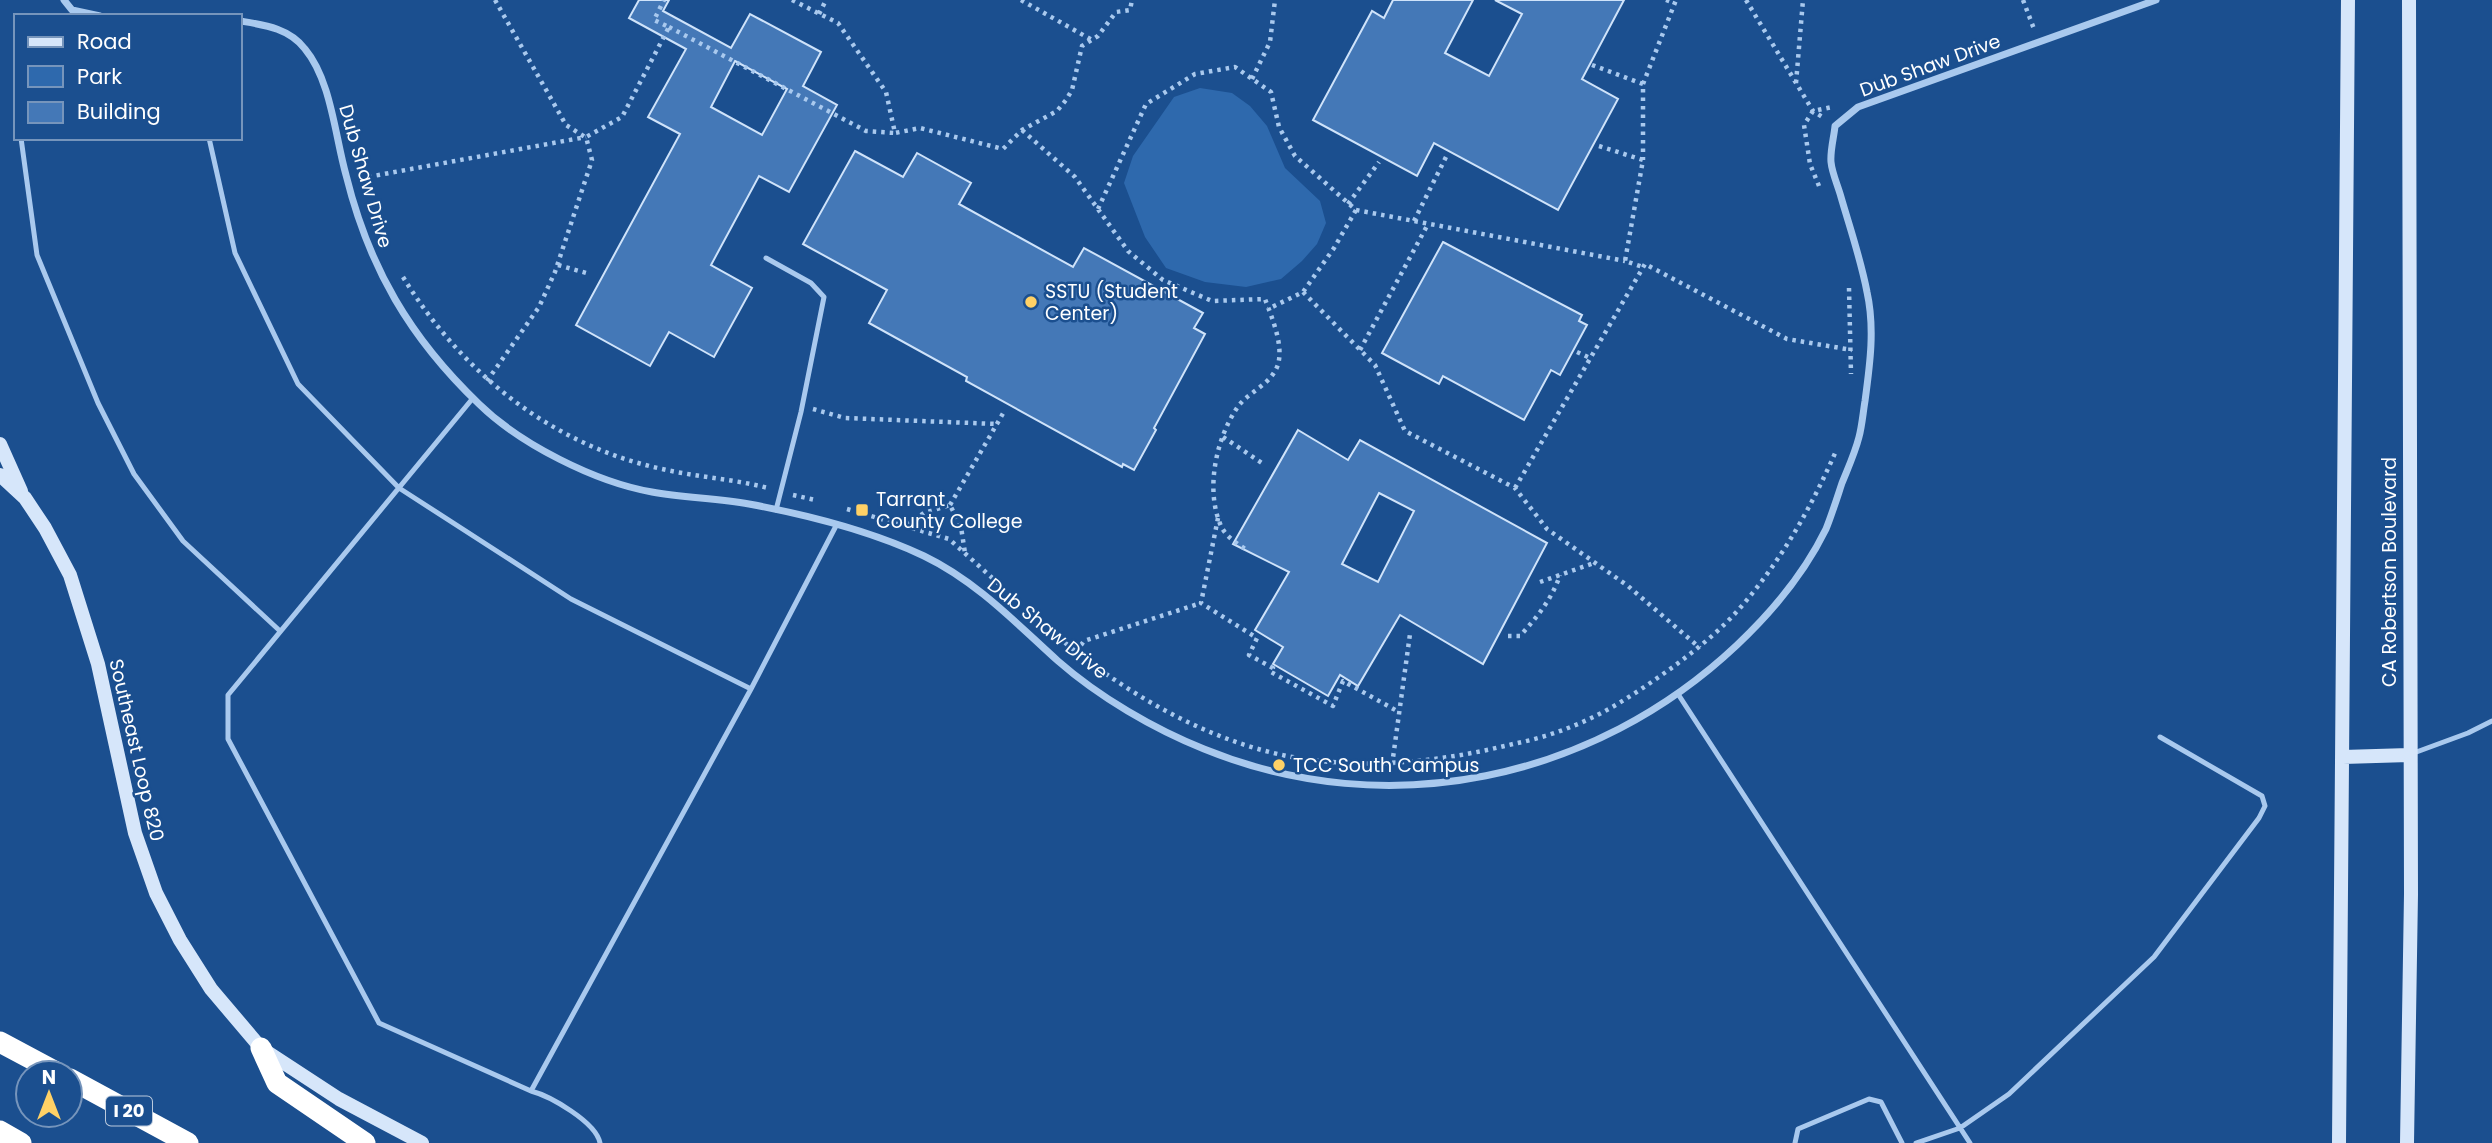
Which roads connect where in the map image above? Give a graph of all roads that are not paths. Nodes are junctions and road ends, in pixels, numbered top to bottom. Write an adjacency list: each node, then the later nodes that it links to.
1 (64, 0): 5 (street)
2 (2157, 0): 19 (street, Dub Shaw Drive)
3 (2348, 0): 23 (street)
4 (2409, 0): 22 (street, CA Robertson Boulevard)
5 (91, 14)
6 (242, 21): 10 (street, Dub Shaw Drive)
7 (21, 140): 17 (lane)
8 (209, 140): 13 (lane)
9 (766, 258): 15 (lane)
10 (473, 398): 13 (lane); 15 (street, Dub Shaw Drive)
11 (0, 444): 14 (street)
12 (0, 475): 14 (street, Southeast Loop 820)
13 (398, 488): 17 (lane); 18 (lane)
14 (25, 498): 25 (street, Southeast Loop 820)
15 (776, 510): 16 (street, Dub Shaw Drive)
16 (837, 524): 18 (lane); 19 (street, Dub Shaw Drive)
17 (280, 631): 28 (lane)
18 (751, 689): 28 (lane)
19 (1678, 694): 29 (lane)
20 (2492, 721): 22 (lane)
21 (2160, 737): 29 (lane)
22 (2409, 755): 23 (street); 41 (street, CA Robertson Boulevard)
23 (2343, 757): 40 (street)
24 (0, 1042): 26 (highway)
25 (261, 1048): 33 (highway); 34 (street, Southeast Loop 820)
26 (32, 1059)
27 (84, 1087): 32 (highway, I 20)
28 (531, 1091): 35 (lane)
29 (1960, 1128): 38 (lane); 39 (lane)
30 (0, 1132): 31 (highway)
31 (21, 1143)
32 (188, 1143)
33 (365, 1143)
34 (422, 1143)
35 (600, 1143)
36 (1795, 1143): 37 (lane)
37 (1902, 1143)
38 (1916, 1143)
39 (1970, 1143)
40 (2339, 1143)
41 (2407, 1143)

